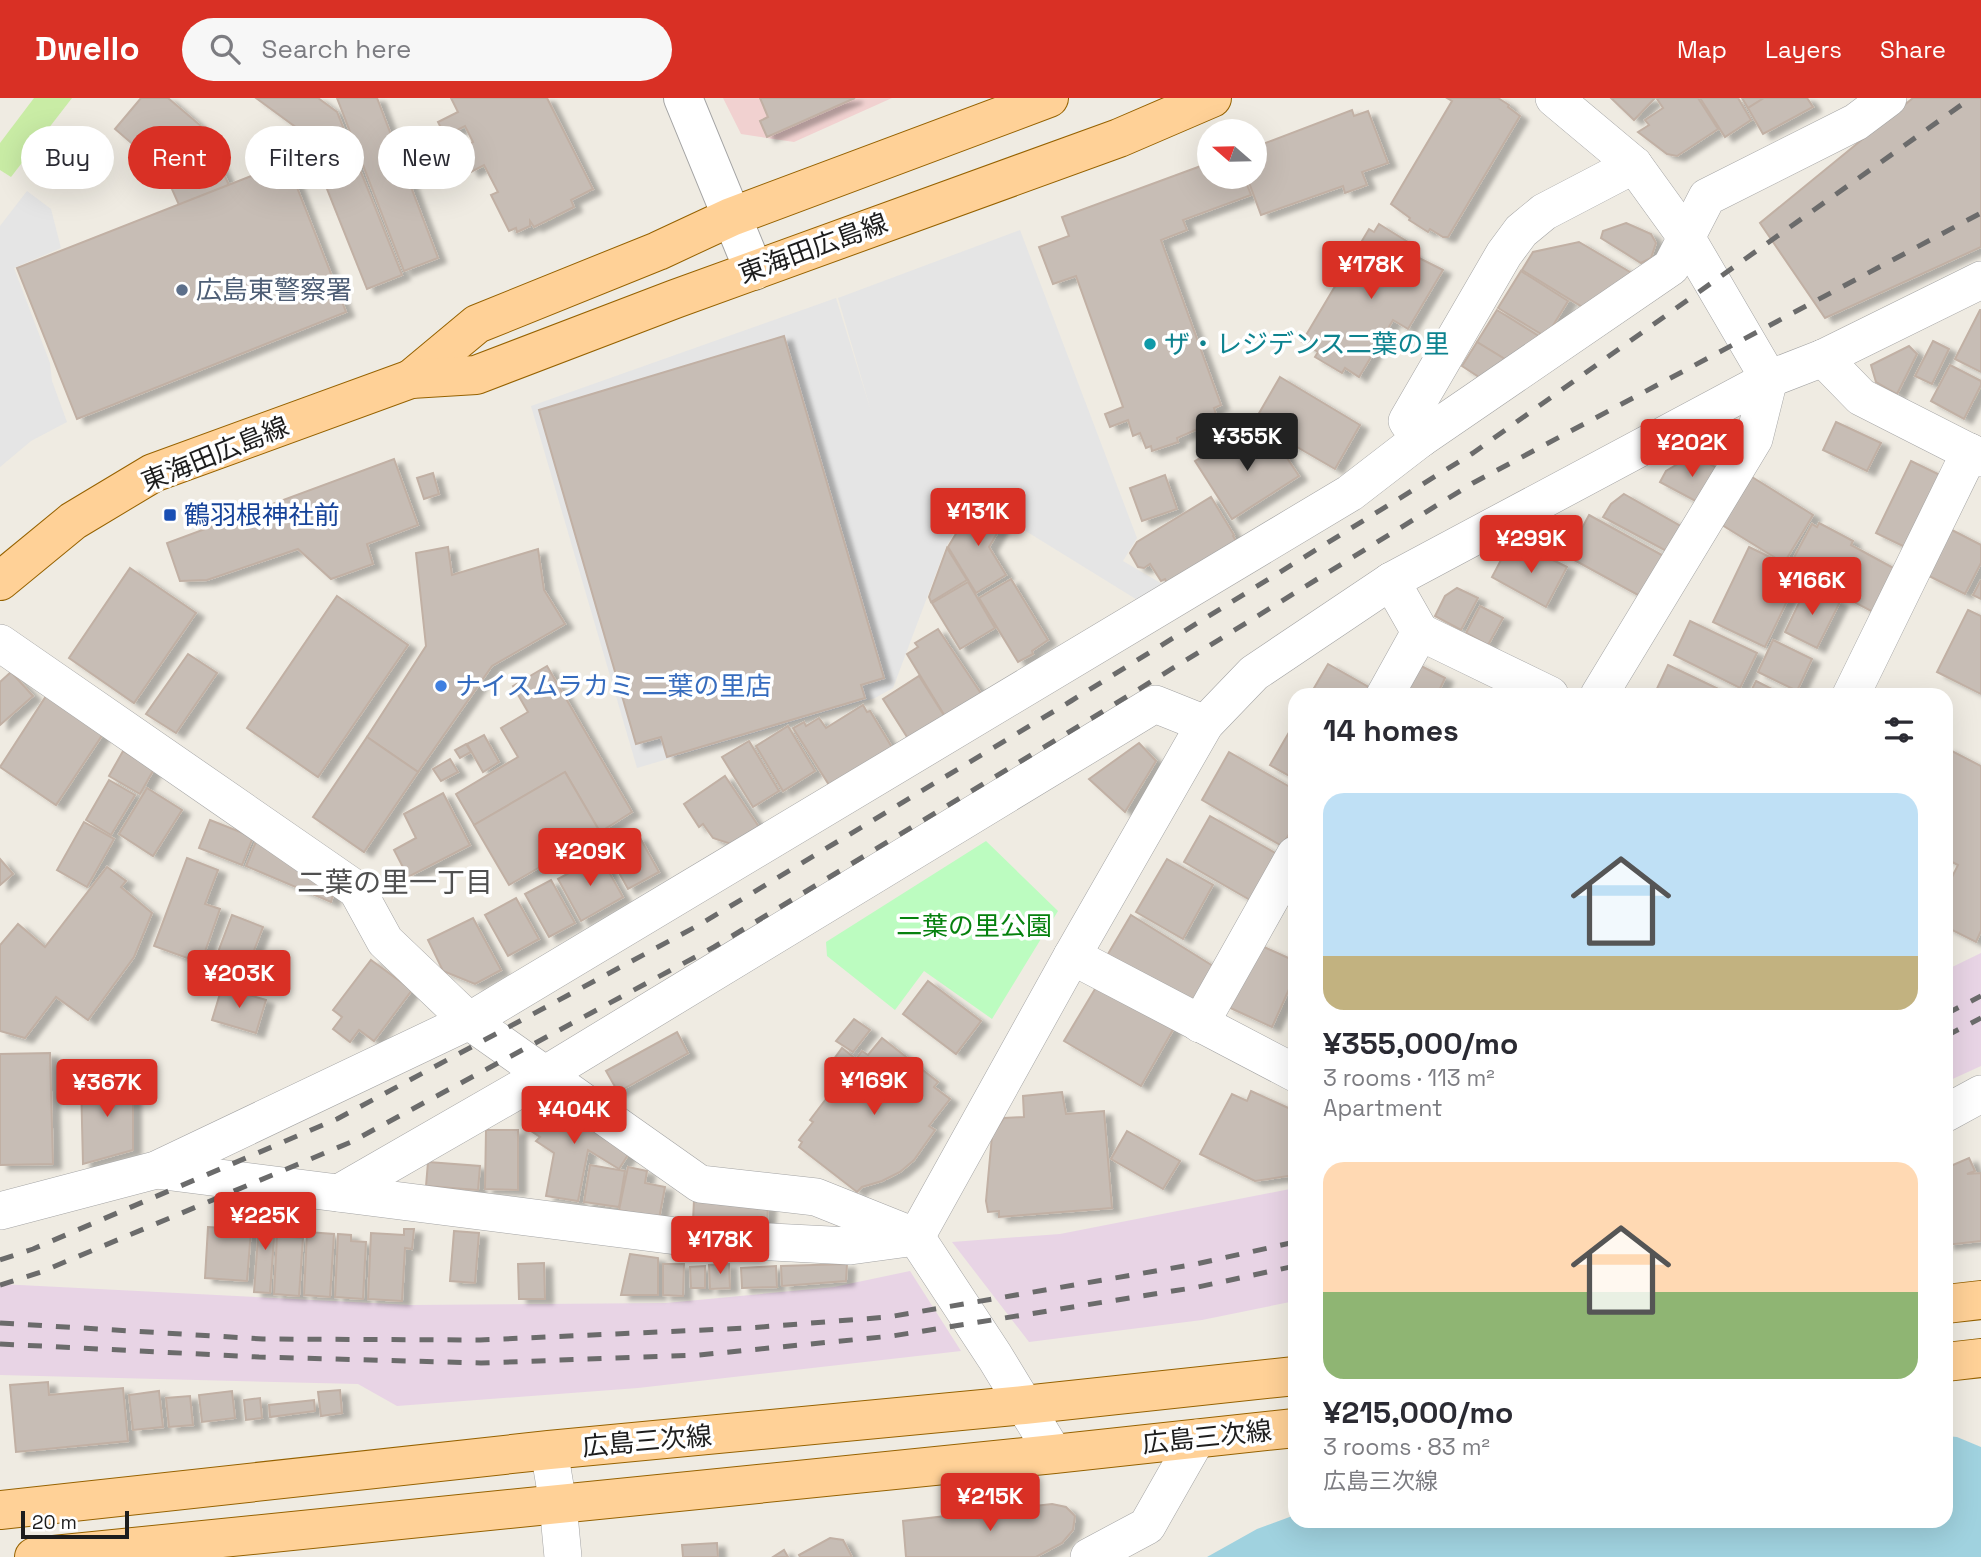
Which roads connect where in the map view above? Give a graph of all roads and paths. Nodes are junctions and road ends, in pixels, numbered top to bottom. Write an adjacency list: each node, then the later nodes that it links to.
1 (683, 98): 8 (street)
2 (1049, 98): 8 (main road, 東海田広島線)
3 (1212, 98): 10 (main road, 東海田広島線)
4 (1553, 98): 7 (street)
5 (1888, 98): 6 (street)
6 (1857, 110): 9 (street)
7 (1634, 165): 9 (street); 15 (street)
8 (732, 217): 10 (street); 13 (main road, 東海田広島線)
9 (1686, 237): 14 (street); 15 (street)
10 (754, 271): 13 (main road, 東海田広島線)
11 (1981, 280): 12 (street)
12 (1823, 358): 14 (street); 16 (street)
13 (411, 379): 17 (main road, 東海田広島線)
14 (1769, 379): 18 (street); 23 (street)
15 (1420, 439): 28 (street)
16 (1975, 455): 24 (street)
17 (0, 581)
18 (1391, 581): 19 (street); 25 (street)
19 (1420, 632): 21 (street); 22 (street)
20 (0, 643): 28 (street)
21 (1389, 688)
22 (1536, 688)
23 (1604, 688)
24 (1855, 688)
25 (1205, 724): 27 (street); 31 (street)
26 (1288, 867): 29 (street)
27 (1072, 956): 29 (street); 37 (street)
28 (469, 1021): 31 (street); 34 (street)
29 (1200, 1024): 30 (street)
30 (1288, 1069)
31 (546, 1074): 35 (street); 37 (street)
32 (1981, 1094): 33 (street)
33 (1953, 1109)
34 (156, 1170): 35 (street); 36 (street)
35 (339, 1193): 37 (street)
36 (2, 1208)
37 (916, 1237): 43 (street)
38 (1981, 1300): 39 (main road)
39 (1953, 1303)
40 (1981, 1358): 41 (main road)
41 (1953, 1361)
42 (1288, 1377): 43 (main road, 広島三次線)
43 (1024, 1405): 46 (main road, 広島三次線); 47 (street)
44 (1288, 1429): 45 (main road, 広島三次線)
45 (1197, 1438): 47 (main road, 広島三次線); 53 (street)
46 (549, 1450): 48 (street); 49 (main road, 広島三次線)
47 (1054, 1454): 48 (main road, 広島三次線)
48 (558, 1504): 50 (main road, 広島三次線); 52 (street)
49 (0, 1510)
50 (96, 1553): 51 (main road, 広島三次線)
51 (34, 1557)
52 (563, 1557)
53 (1089, 1557)

